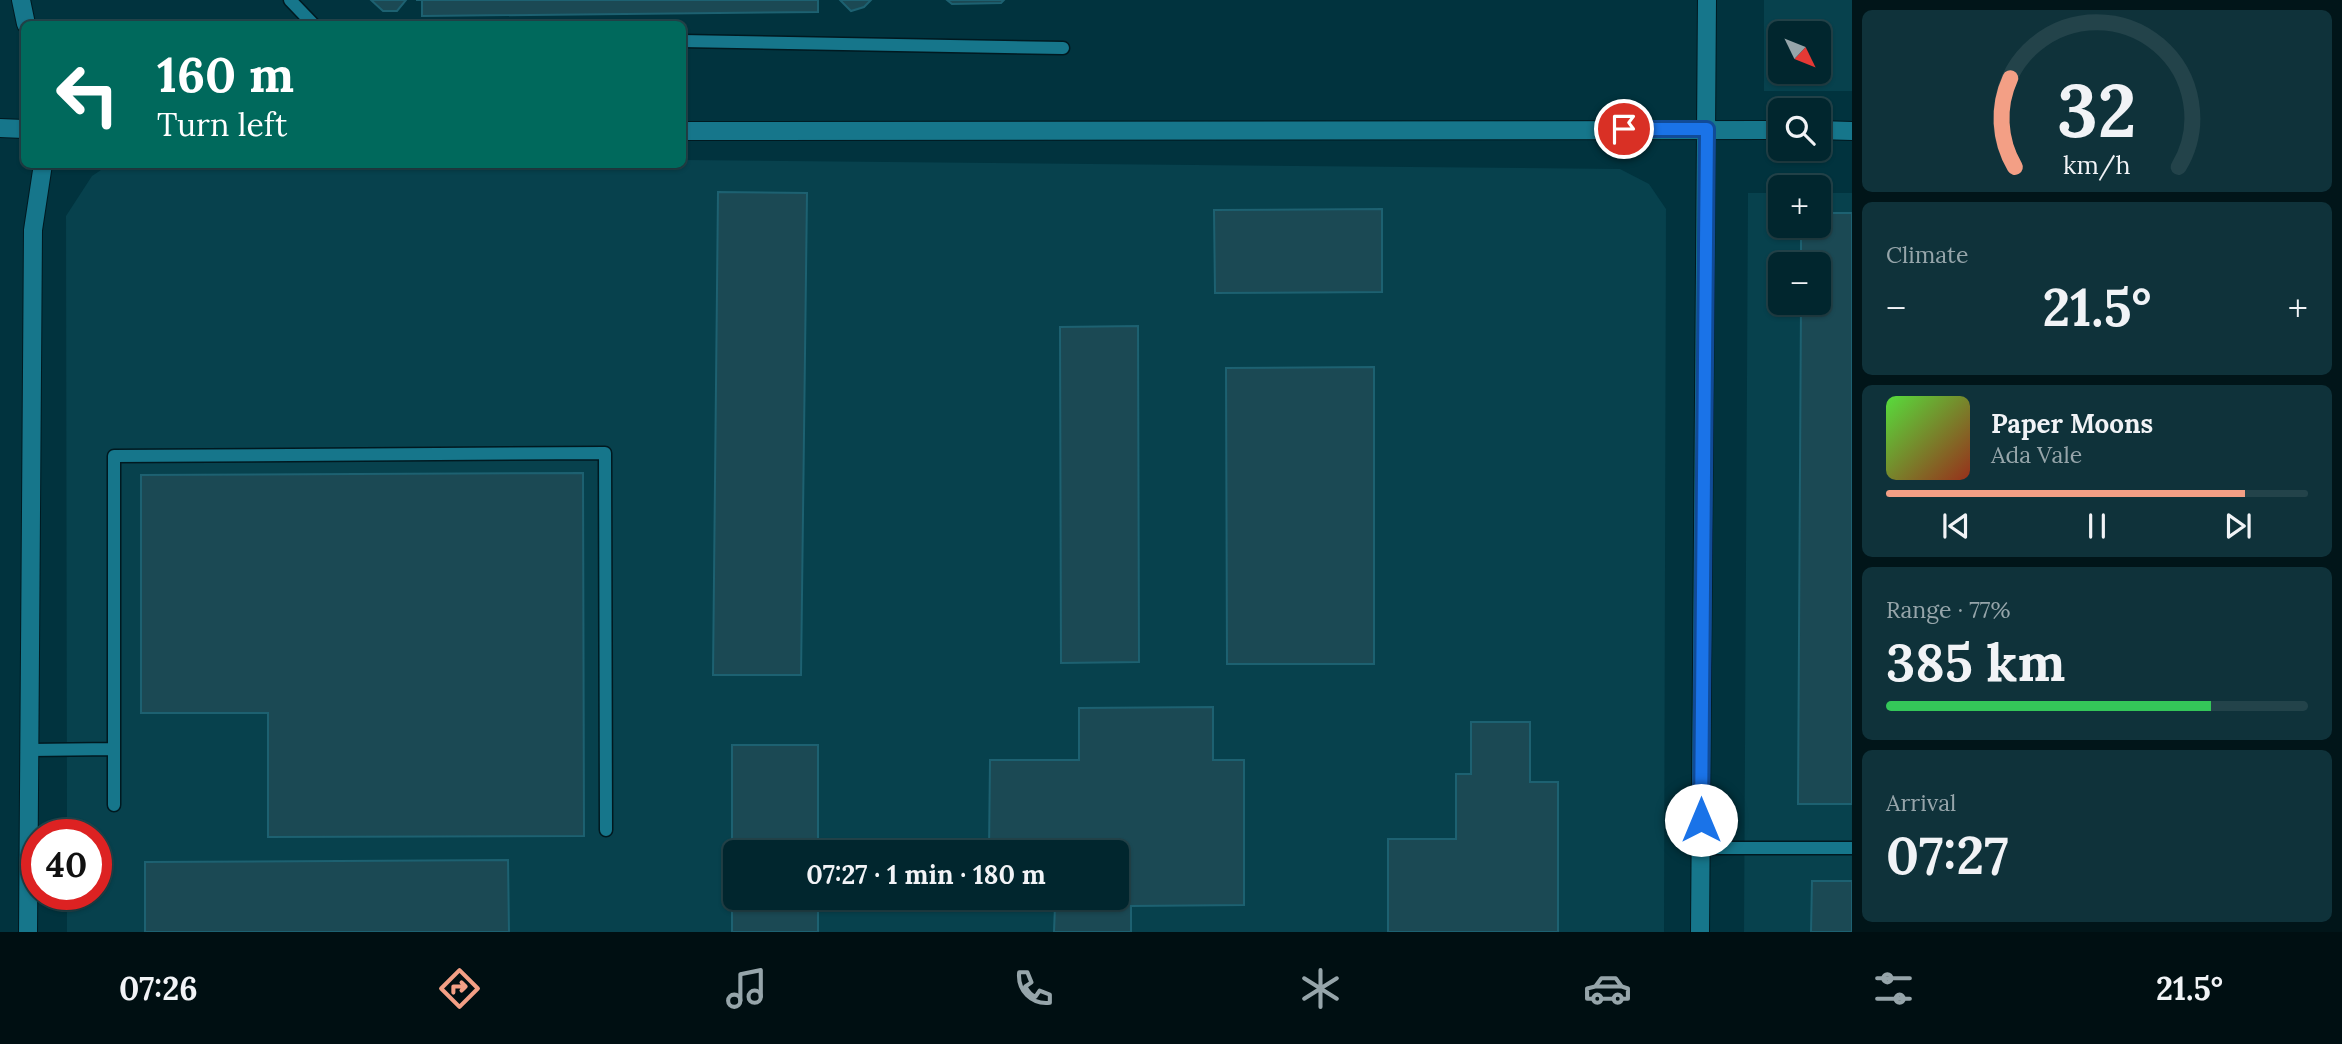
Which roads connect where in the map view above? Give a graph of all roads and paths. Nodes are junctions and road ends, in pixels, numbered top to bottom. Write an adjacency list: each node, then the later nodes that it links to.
1 (21, 0): 4 (street)
2 (290, 0): 5 (lane)
3 (1707, 0): 10 (street)
4 (25, 21)
5 (310, 21)
6 (686, 41): 7 (lane)
7 (1063, 48)
8 (0, 128): 9 (street)
9 (21, 129)
10 (1707, 129): 11 (street); 13 (street); 20 (street)
11 (1768, 130)
12 (1831, 130): 14 (street)
13 (686, 131)
14 (1852, 131)
15 (42, 168): 17 (street)
16 (114, 749): 17 (lane); 18 (lane); 19 (lane)
17 (29, 750): 22 (street)
18 (114, 805)
19 (606, 830)
20 (1701, 848): 21 (lane); 23 (street)
21 (1852, 848)
22 (28, 932)
23 (1700, 932)

